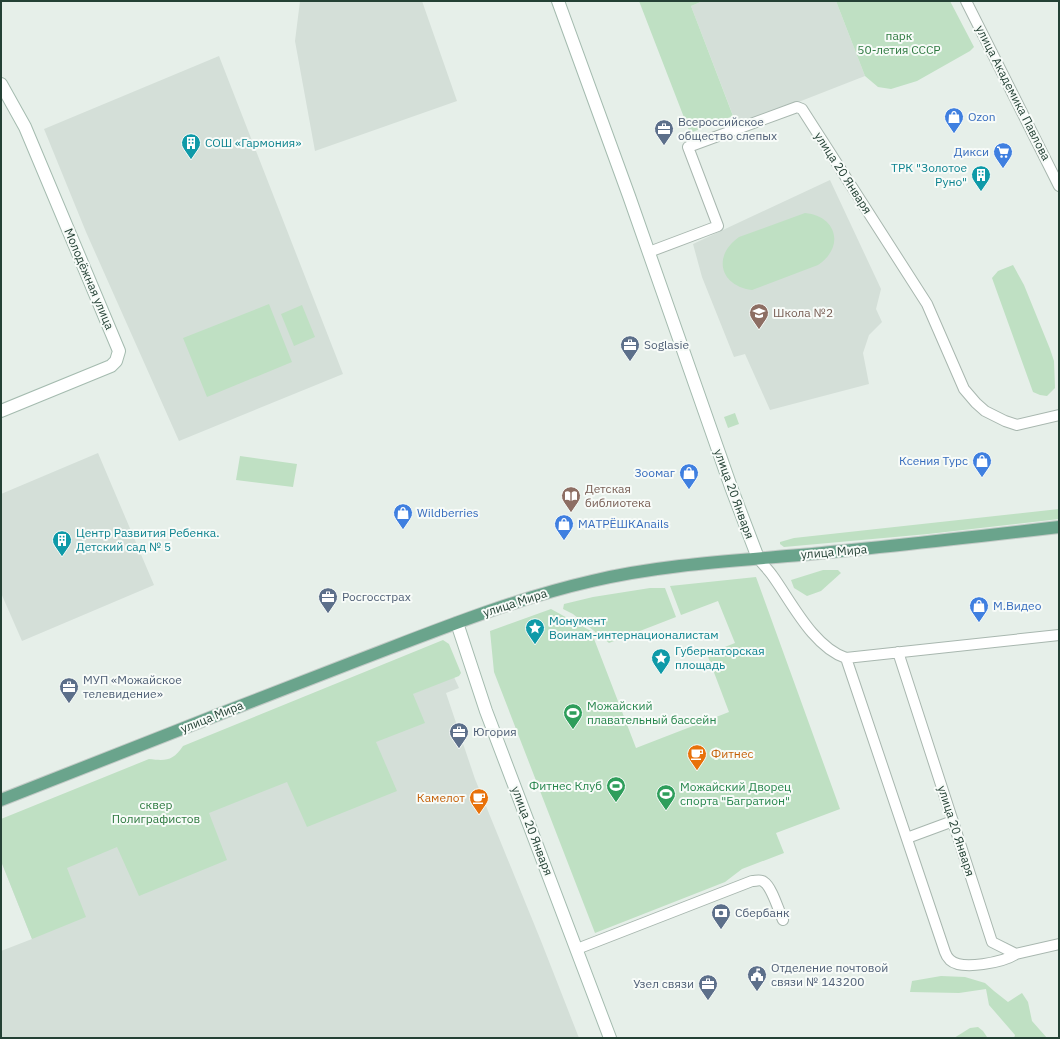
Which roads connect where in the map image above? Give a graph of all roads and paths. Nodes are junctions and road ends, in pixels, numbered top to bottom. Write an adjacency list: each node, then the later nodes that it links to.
1 (558, 1): 5 (street, улица 20 Января)
2 (966, 1): 4 (street, улица Академика Павлова)
3 (1, 84): 6 (street, Молодёжная улица)
4 (1059, 186)
5 (649, 252): 7 (street, улица 20 Января); 9 (street, улица 20 Января)
6 (1, 411)
7 (1059, 415)
8 (1059, 527): 9 (main road, улица Мира)
9 (758, 558): 10 (main road, улица Мира); 13 (street, улица 20 Января)
10 (457, 623): 14 (main road, улица Мира); 19 (street, улица 20 Января)
11 (1059, 635): 12 (street)
12 (898, 652): 13 (street); 15 (street, улица 20 Января)
13 (846, 658): 16 (street)
14 (1, 800)
15 (953, 821): 16 (street); 20 (street, улица 20 Января)
16 (907, 838): 20 (street)
17 (783, 920): 19 (street)
18 (1059, 944): 20 (street)
19 (576, 949): 21 (street, улица 20 Января)
20 (1016, 954)
21 (610, 1038)

